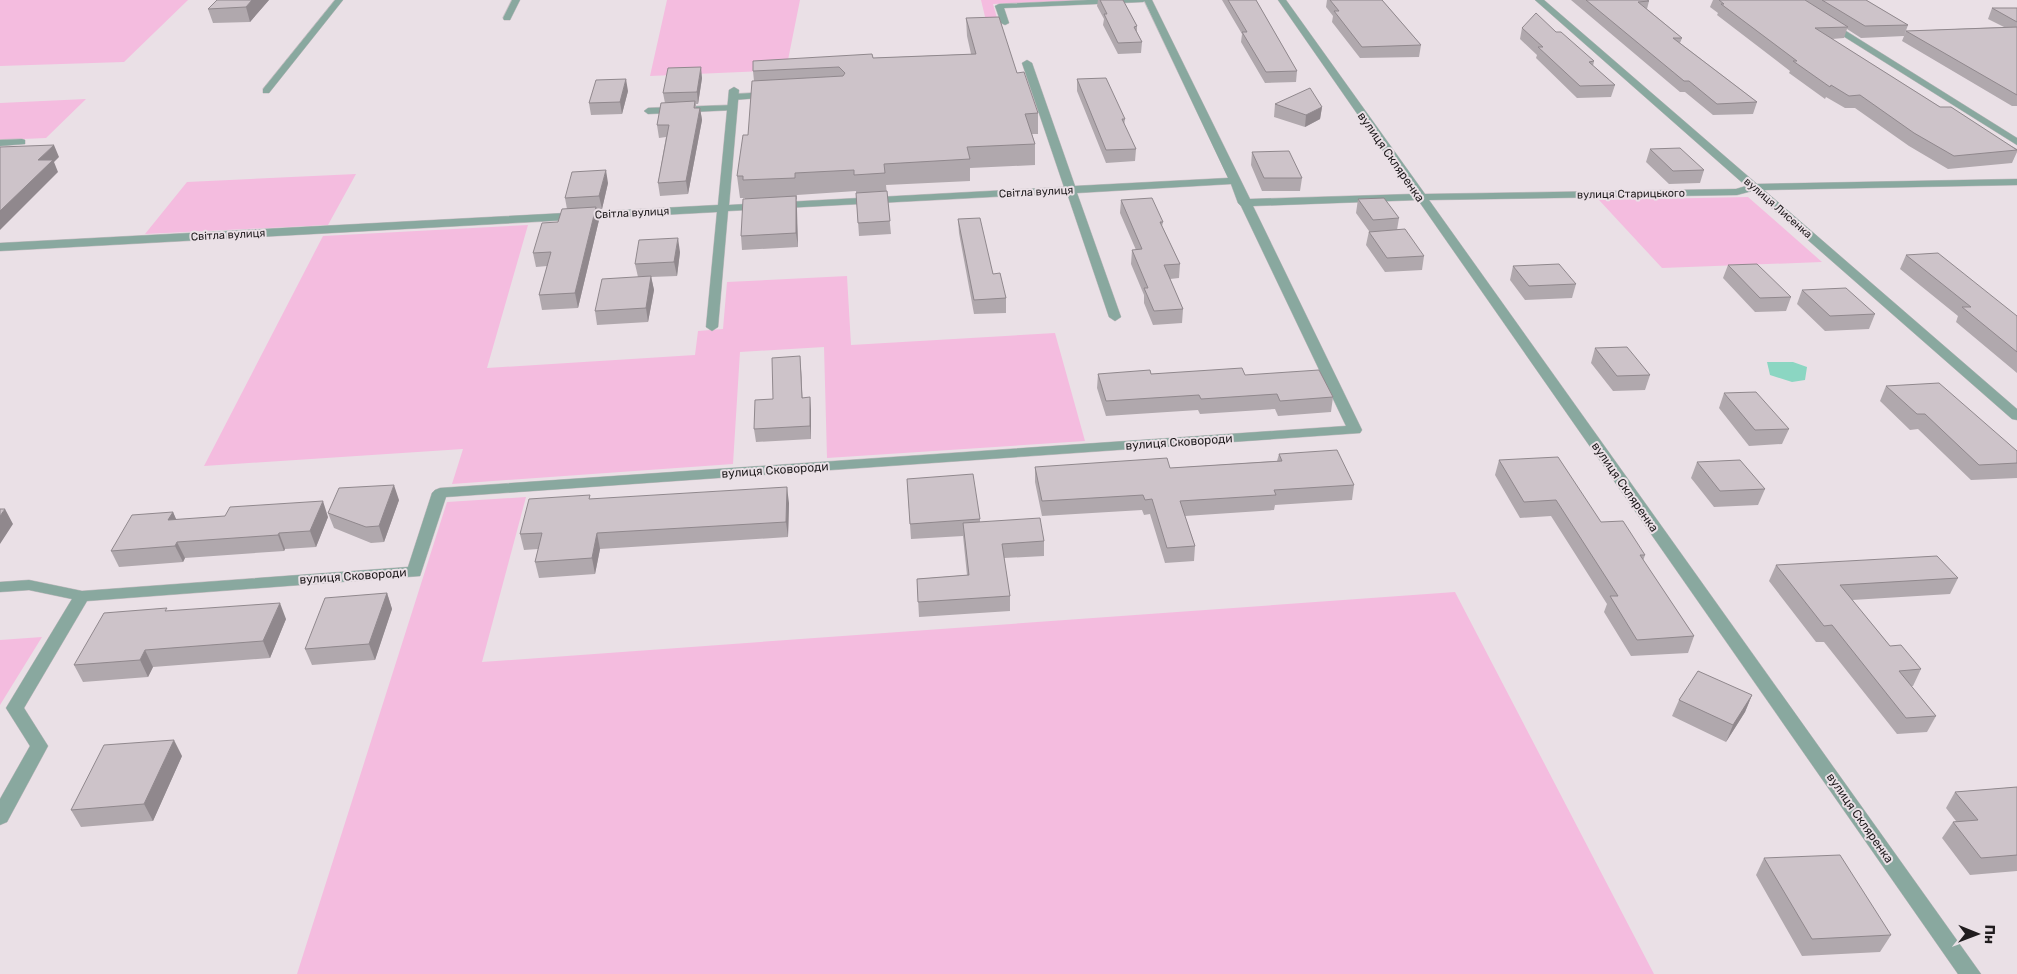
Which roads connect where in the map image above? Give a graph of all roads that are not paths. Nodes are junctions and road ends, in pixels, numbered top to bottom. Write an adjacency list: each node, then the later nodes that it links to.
1 (339, 0): 11 (lane)
2 (516, 0): 7 (lane)
3 (1143, 0): 9 (lane)
4 (1148, 0): 18 (street)
5 (1282, 0): 22 (street, вулиця Скляренка)
6 (1539, 0): 20 (street, вулиця Лисенка)
7 (507, 18)
8 (1825, 21): 16 (street)
9 (1005, 23)
10 (1027, 64): 21 (street)
11 (266, 91)
12 (782, 95): 13 (lane)
13 (733, 98): 14 (lane); 24 (street)
14 (648, 111)
15 (22, 142): 17 (lane)
16 (2017, 142)
17 (0, 143)
18 (1234, 181): 21 (street, Світла вулиця); 23 (street)
19 (2017, 182): 20 (street, вулиця Старицького)
20 (1754, 188): 22 (street, вулиця Старицького); 28 (street, вулиця Лисенка)
21 (1071, 190): 24 (street, Світла вулиця); 26 (street)
22 (1420, 197): 23 (street, вулиця Старицького); 32 (street, вулиця Скляренка)
23 (1244, 203): 30 (street, вулиця Сковороди)
24 (723, 208): 25 (street, Світла вулиця); 27 (street)
25 (0, 247)
26 (1115, 317)
27 (712, 327)
28 (2017, 416)
29 (0, 587): 30 (street, вулиця Сковороди)
30 (82, 596): 31 (street)
31 (0, 817)
32 (1970, 974)

